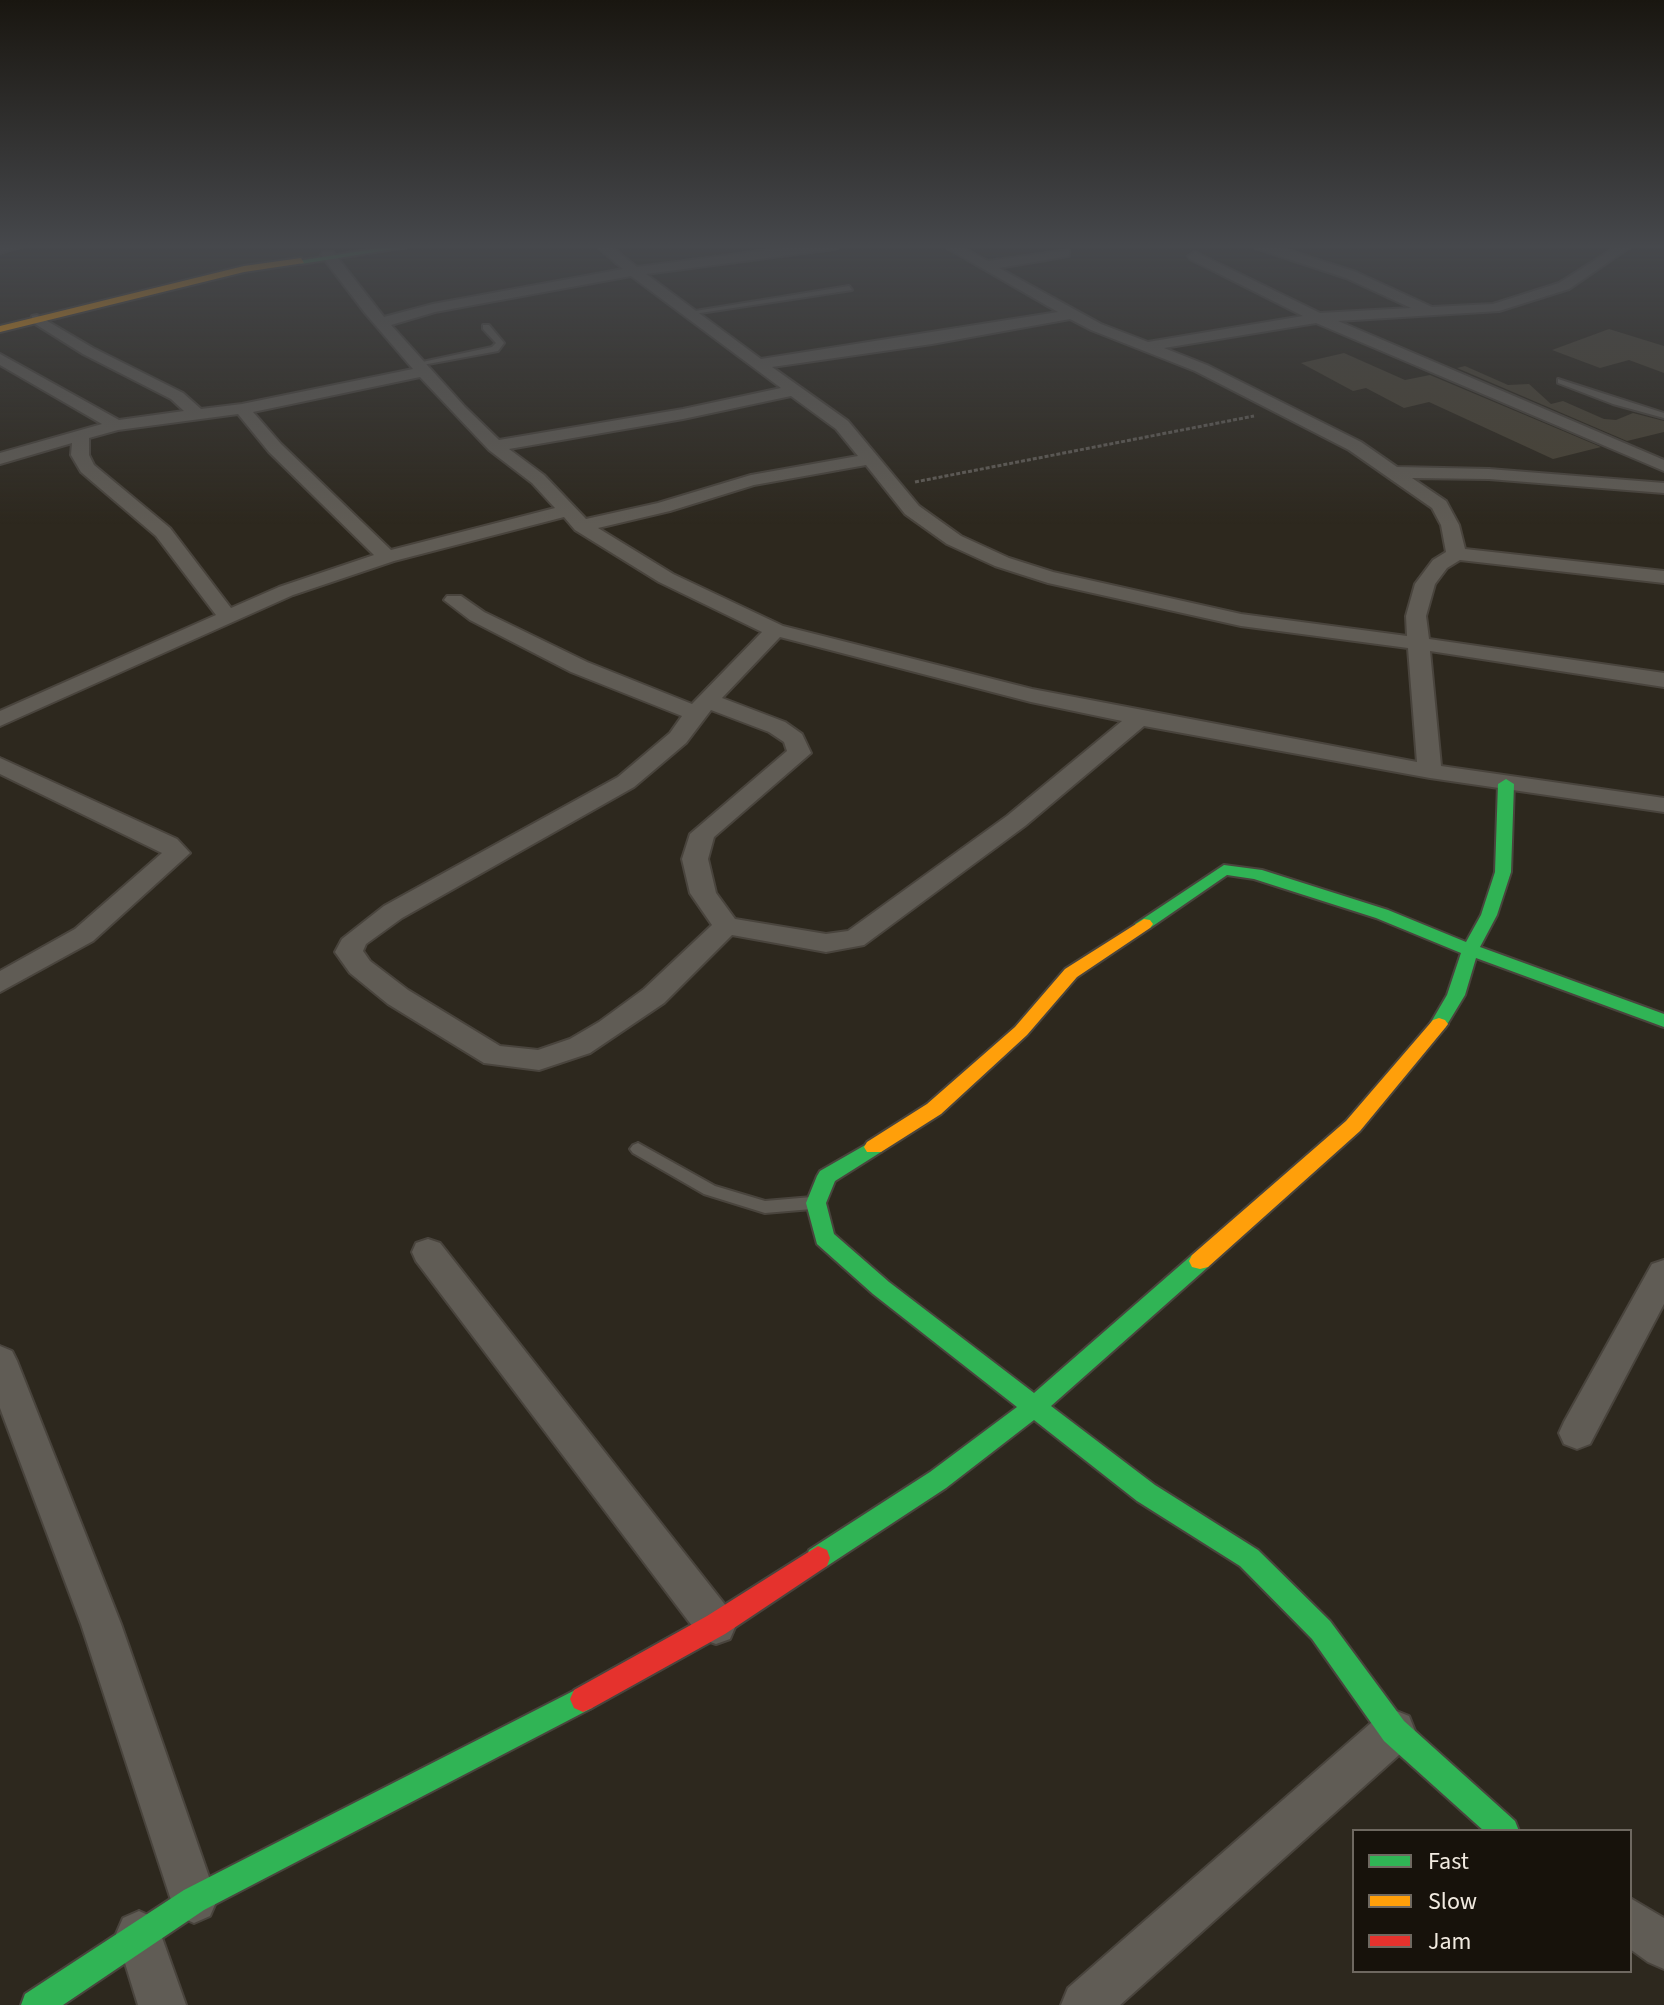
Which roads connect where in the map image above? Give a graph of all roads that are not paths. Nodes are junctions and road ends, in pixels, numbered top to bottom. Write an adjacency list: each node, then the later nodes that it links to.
1 (68, 339): 16 (street)
2 (395, 339): 12 (street)
3 (496, 339): 12 (lane)
4 (724, 339): 11 (street)
5 (934, 339): 11 (street)
6 (1124, 339): 9 (street)
7 (1193, 339): 9 (street)
8 (1366, 339): 23 (street)
9 (1142, 347): 24 (street)
10 (0, 359): 18 (street)
11 (760, 364): 14 (street)
12 (421, 368): 15 (street); 20 (street)
13 (1561, 381): 17 (lane)
14 (794, 390): 20 (street); 22 (street)
15 (242, 409): 16 (street); 29 (street)
16 (197, 415): 18 (street)
17 (1664, 416)
18 (116, 425): 19 (street)
19 (81, 436): 21 (street); 32 (street)
20 (495, 446): 26 (street)
21 (0, 459)
22 (869, 459): 27 (street); 34 (street)
23 (1664, 466)
24 (1394, 472): 25 (street); 28 (street)
25 (1664, 488)
26 (566, 511): 27 (street); 29 (street)
27 (582, 526): 33 (street)
28 (1456, 554): 30 (street); 34 (street)
29 (387, 557): 32 (street)
30 (1664, 577)
31 (454, 600): 36 (street)
32 (227, 616): 38 (street)
33 (776, 630): 36 (street); 37 (street)
34 (1416, 643): 35 (street); 40 (street)
35 (1664, 680)
36 (702, 708): 43 (street); 43 (street)
37 (1139, 718): 40 (street); 43 (street)
38 (0, 719)
39 (0, 765): 45 (street)
40 (1430, 771): 41 (street)
41 (1506, 784): 42 (street); 44 (street)
42 (1664, 805)
43 (726, 926)
44 (1470, 950): 46 (street); 48 (street); 52 (street)
45 (0, 983)
46 (1664, 1021)
47 (638, 1149): 48 (lane)
48 (816, 1203): 52 (street)
49 (428, 1252): 54 (street)
50 (1664, 1273): 53 (street)
51 (0, 1361): 57 (street)
52 (1033, 1408): 54 (street); 55 (street)
53 (1577, 1433)
54 (716, 1625): 57 (street)
55 (1394, 1731): 56 (street); 63 (street)
56 (1503, 1829)
57 (194, 1900): 59 (street)
58 (1632, 1922): 60 (street)
59 (139, 1934): 61 (street); 62 (street)
60 (1664, 1946)
61 (36, 2005)
62 (162, 2005)
63 (1085, 2005)

